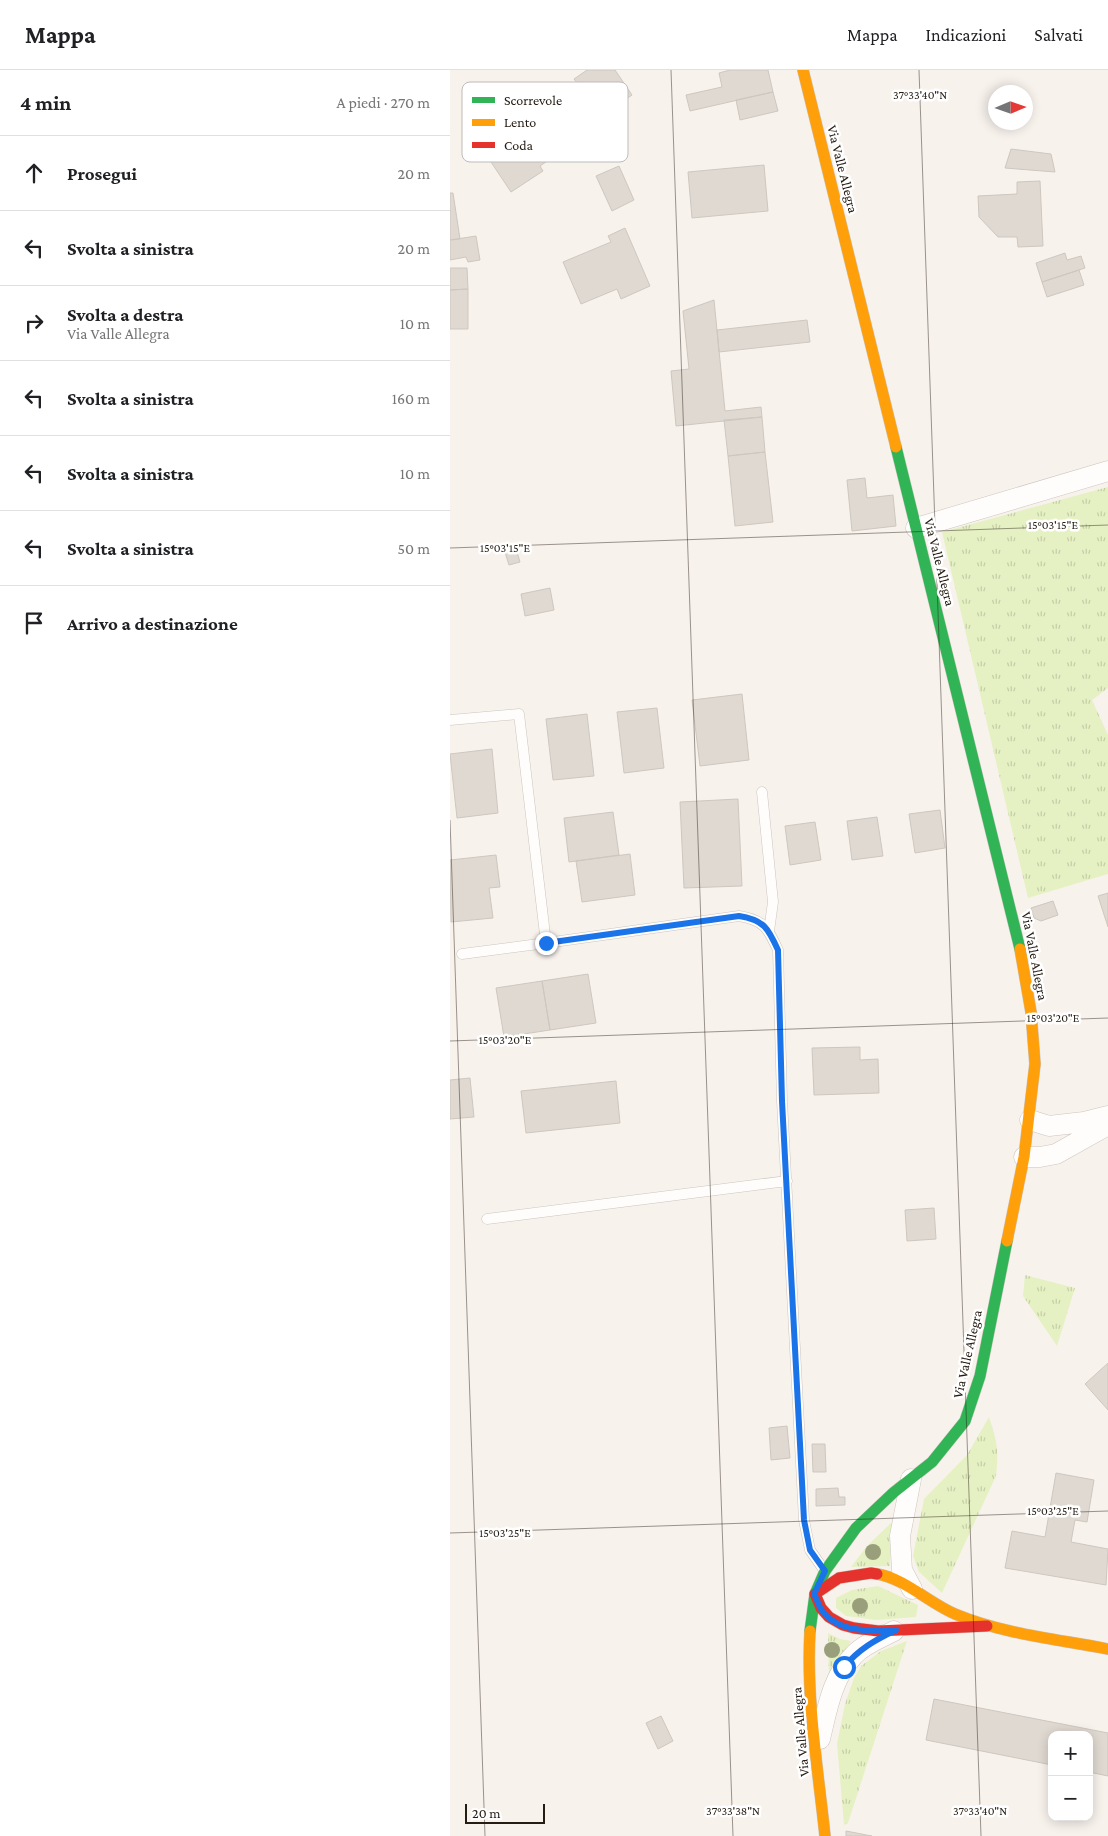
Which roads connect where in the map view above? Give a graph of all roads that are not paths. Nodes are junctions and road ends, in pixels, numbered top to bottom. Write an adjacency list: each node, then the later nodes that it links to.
1 (804, 70): 3 (main road, Via Valle Allegra)
2 (1108, 471): 3 (street)
3 (916, 528): 10 (main road, Via Valle Allegra)
4 (450, 720): 7 (lane)
5 (762, 792): 6 (lane)
6 (769, 931): 7 (lane); 13 (lane)
7 (546, 943): 8 (lane)
8 (462, 954)
9 (1108, 1116): 10 (street)
10 (1030, 1120): 12 (main road, Via Valle Allegra)
11 (1108, 1125): 12 (street)
12 (1024, 1157): 15 (main road, Via Valle Allegra)
13 (787, 1180): 14 (lane); 16 (lane)
14 (487, 1219)
15 (911, 1479): 16 (main road, Via Valle Allegra); 17 (street)
16 (825, 1571): 18 (main road, Via Valle Allegra)
17 (912, 1589): 18 (main road); 19 (main road)
18 (814, 1594): 20 (main road); 22 (main road, Via Valle Allegra)
19 (987, 1626): 20 (main road); 21 (main road)
20 (896, 1630): 22 (street)
21 (1108, 1648)
22 (816, 1755): 23 (main road, Via Valle Allegra)
23 (825, 1836)

